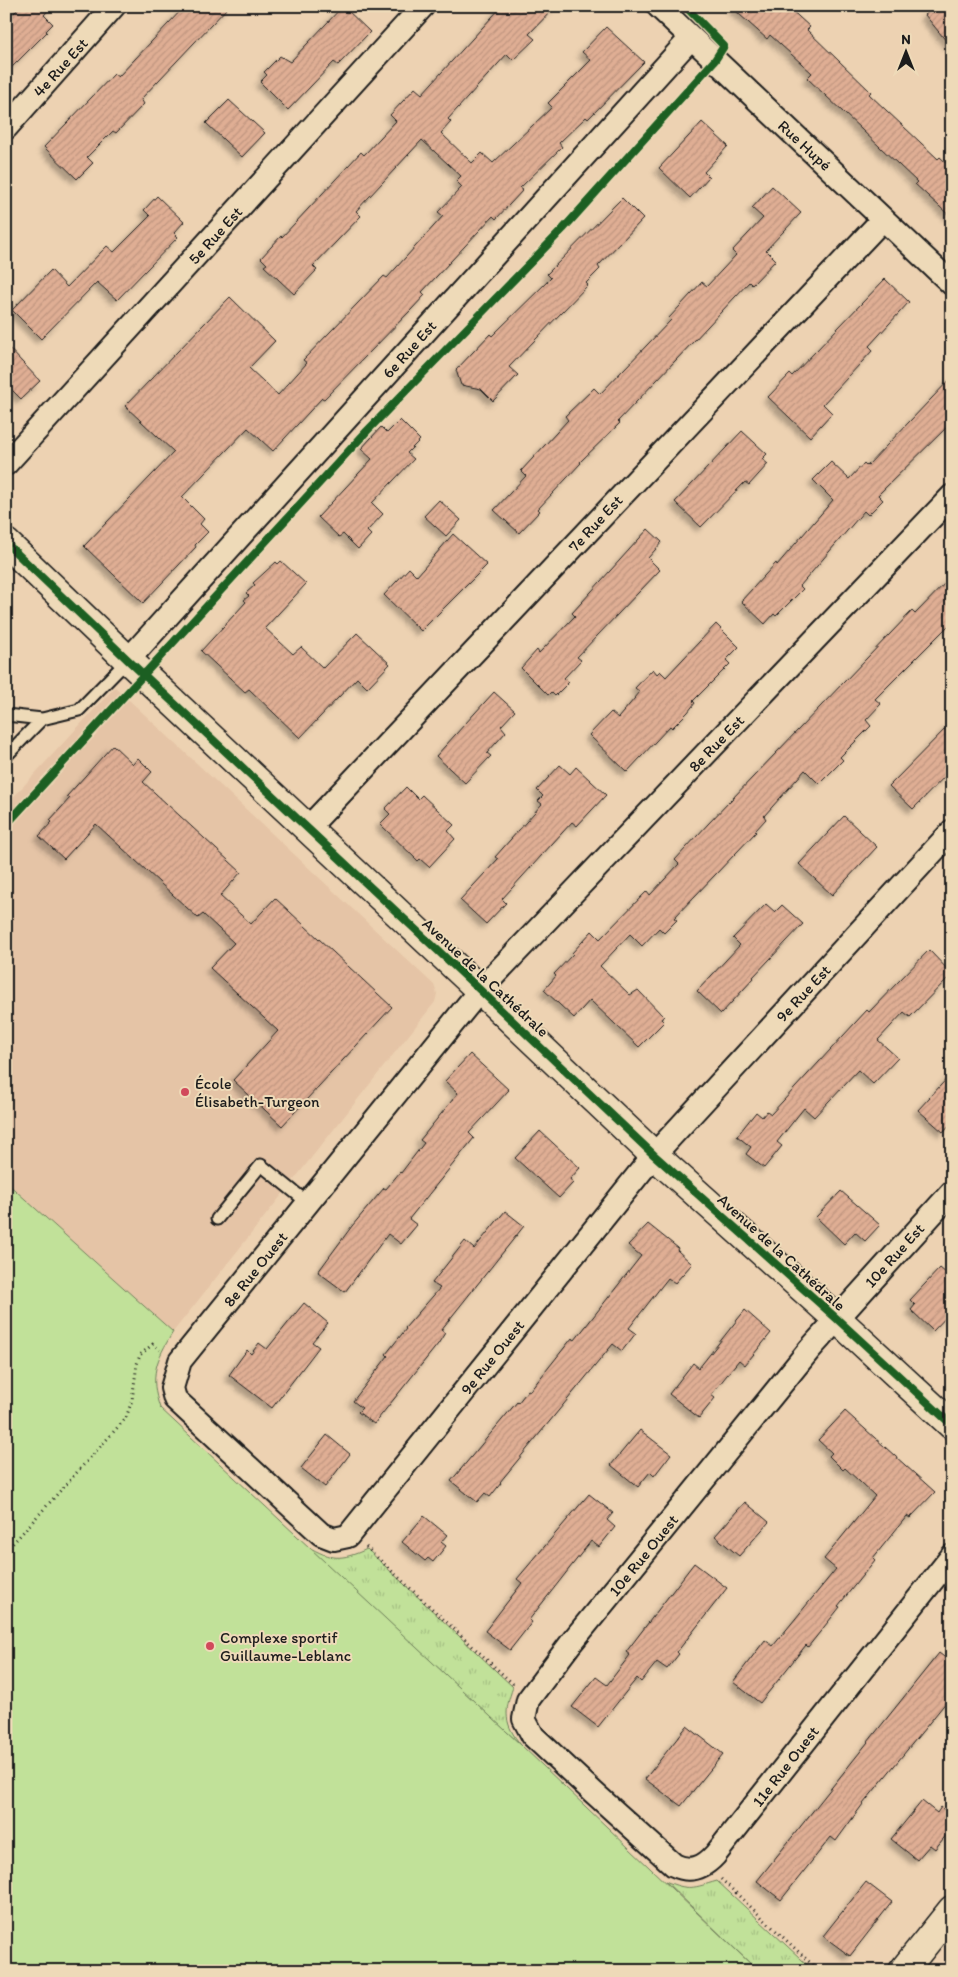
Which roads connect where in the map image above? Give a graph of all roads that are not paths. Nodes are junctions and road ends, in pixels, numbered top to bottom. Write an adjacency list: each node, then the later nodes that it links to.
1 (114, 6): 5 (street, 4e Rue Est)
2 (423, 6): 8 (street, 5e Rue Est)
3 (658, 6): 4 (street, Rue Hupé)
4 (691, 38): 6 (street, Rue Hupé); 11 (street, 6e Rue Est)
5 (6, 128)
6 (883, 219): 7 (street, Rue Hupé); 15 (street, 7e Rue Est)
7 (952, 284)
8 (6, 464)
9 (952, 496): 17 (street, 8e Rue Est)
10 (6, 542): 11 (street, Avenue de la Cathédrale)
11 (128, 660): 13 (lane); 15 (street, Avenue de la Cathédrale)
12 (6, 715): 13 (lane)
13 (42, 719): 14 (lane)
14 (6, 756)
15 (308, 828): 17 (street, Avenue de la Cathédrale)
16 (952, 831): 18 (street, 9e Rue Est)
17 (480, 990): 18 (street, Avenue de la Cathédrale); 20 (street, 8e Rue Ouest)
18 (654, 1155): 22 (street, Avenue de la Cathédrale); 24 (street, 9e Rue Ouest)
19 (952, 1192): 22 (street, 10e Rue Est)
20 (308, 1203): 21 (lane); 24 (street, 8e Rue Ouest)
21 (217, 1219)
22 (836, 1318): 23 (street, Avenue de la Cathédrale); 26 (street, 10e Rue Ouest)
23 (952, 1425)
24 (321, 1534)
25 (952, 1556): 26 (street, 11e Rue Ouest)
26 (593, 1792)
27 (952, 1910): 28 (street)
28 (903, 1971)

